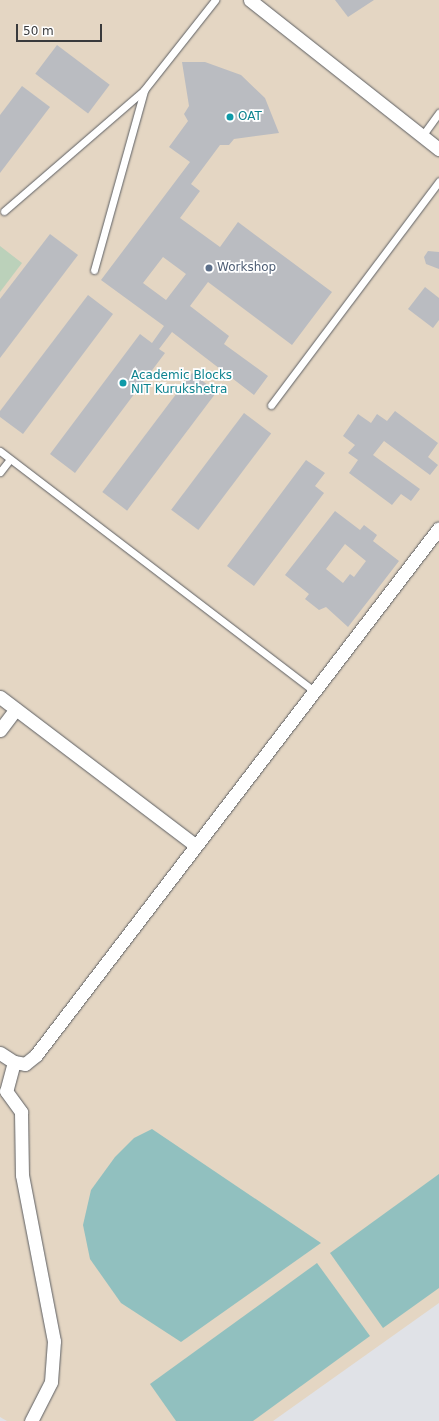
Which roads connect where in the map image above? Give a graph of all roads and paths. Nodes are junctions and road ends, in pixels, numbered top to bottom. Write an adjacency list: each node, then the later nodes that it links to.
1 (215, 0): 3 (lane)
2 (250, 0): 5 (street)
3 (144, 90): 8 (lane); 9 (lane)
4 (439, 113): 5 (lane)
5 (422, 136): 6 (street)
6 (439, 149)
7 (439, 181): 10 (lane)
8 (4, 211)
9 (94, 270)
10 (271, 405)
11 (0, 451): 12 (lane)
12 (10, 459): 13 (lane); 15 (lane)
13 (0, 472)
14 (439, 528): 15 (street)
15 (313, 690): 19 (street)
16 (0, 696): 17 (street)
17 (16, 709): 18 (street); 19 (street)
18 (0, 730)
19 (195, 845): 21 (street)
20 (0, 1053): 21 (street)
21 (14, 1062): 22 (street)
22 (31, 1421)

